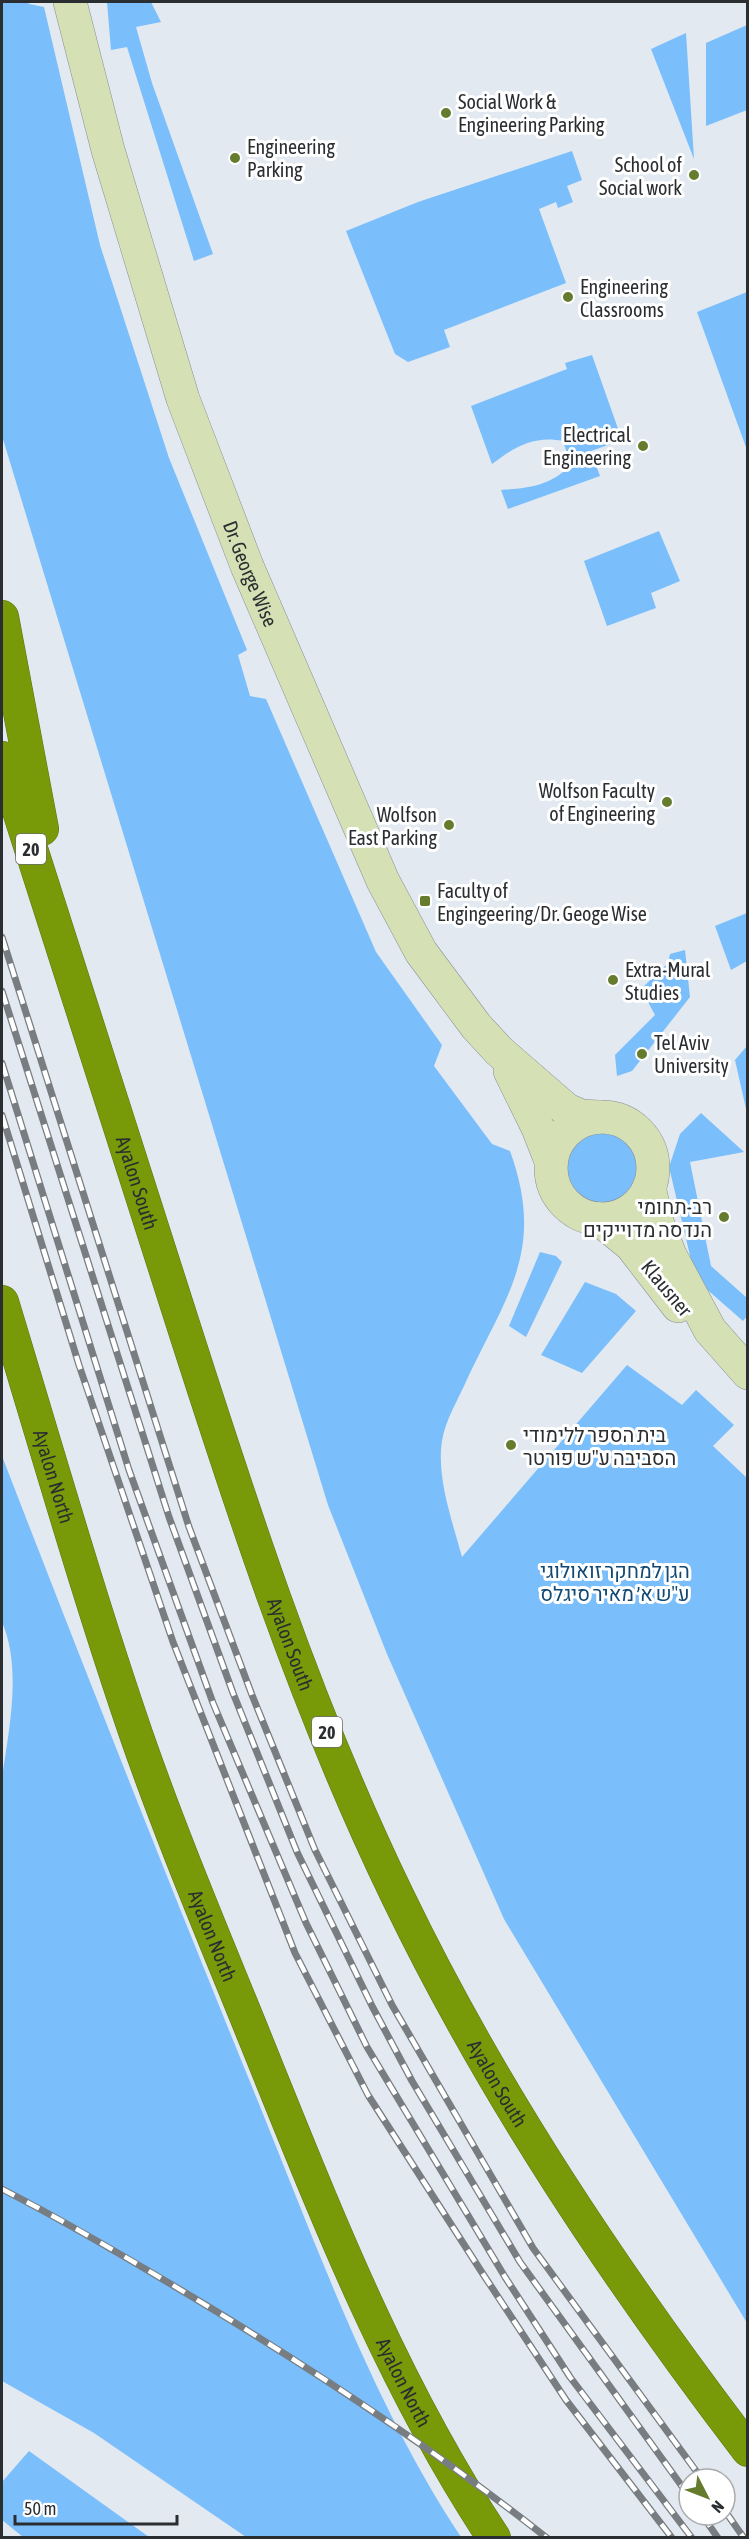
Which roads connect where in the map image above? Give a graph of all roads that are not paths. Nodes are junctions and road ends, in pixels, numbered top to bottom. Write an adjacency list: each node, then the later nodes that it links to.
1 (70, 2): 3 (street, Dr. George Wise)
2 (85, 2): 3 (street, Dr. George Wise)
3 (86, 59): 7 (street, Dr. George Wise)
4 (2, 617): 6 (highway)
5 (2, 758): 6 (highway, Ayalon South / 20)
6 (60, 940): 17 (highway, Ayalon South / 20)
7 (499, 1051): 8 (street, Dr. George Wise); 9 (street, Dr. George Wise)
8 (599, 1117): 9 (street); 10 (street)
9 (551, 1161): 11 (street)
10 (649, 1187): 11 (street); 13 (street, Klausner)
11 (599, 1219): 13 (street, Klausner)
12 (2, 1302): 16 (highway, Ayalon North)
13 (710, 1330): 14 (street, Klausner)
14 (747, 1373)
15 (2, 1376): 16 (highway)
16 (109, 1653): 18 (highway, Ayalon North)
17 (747, 2450)
18 (494, 2538)

